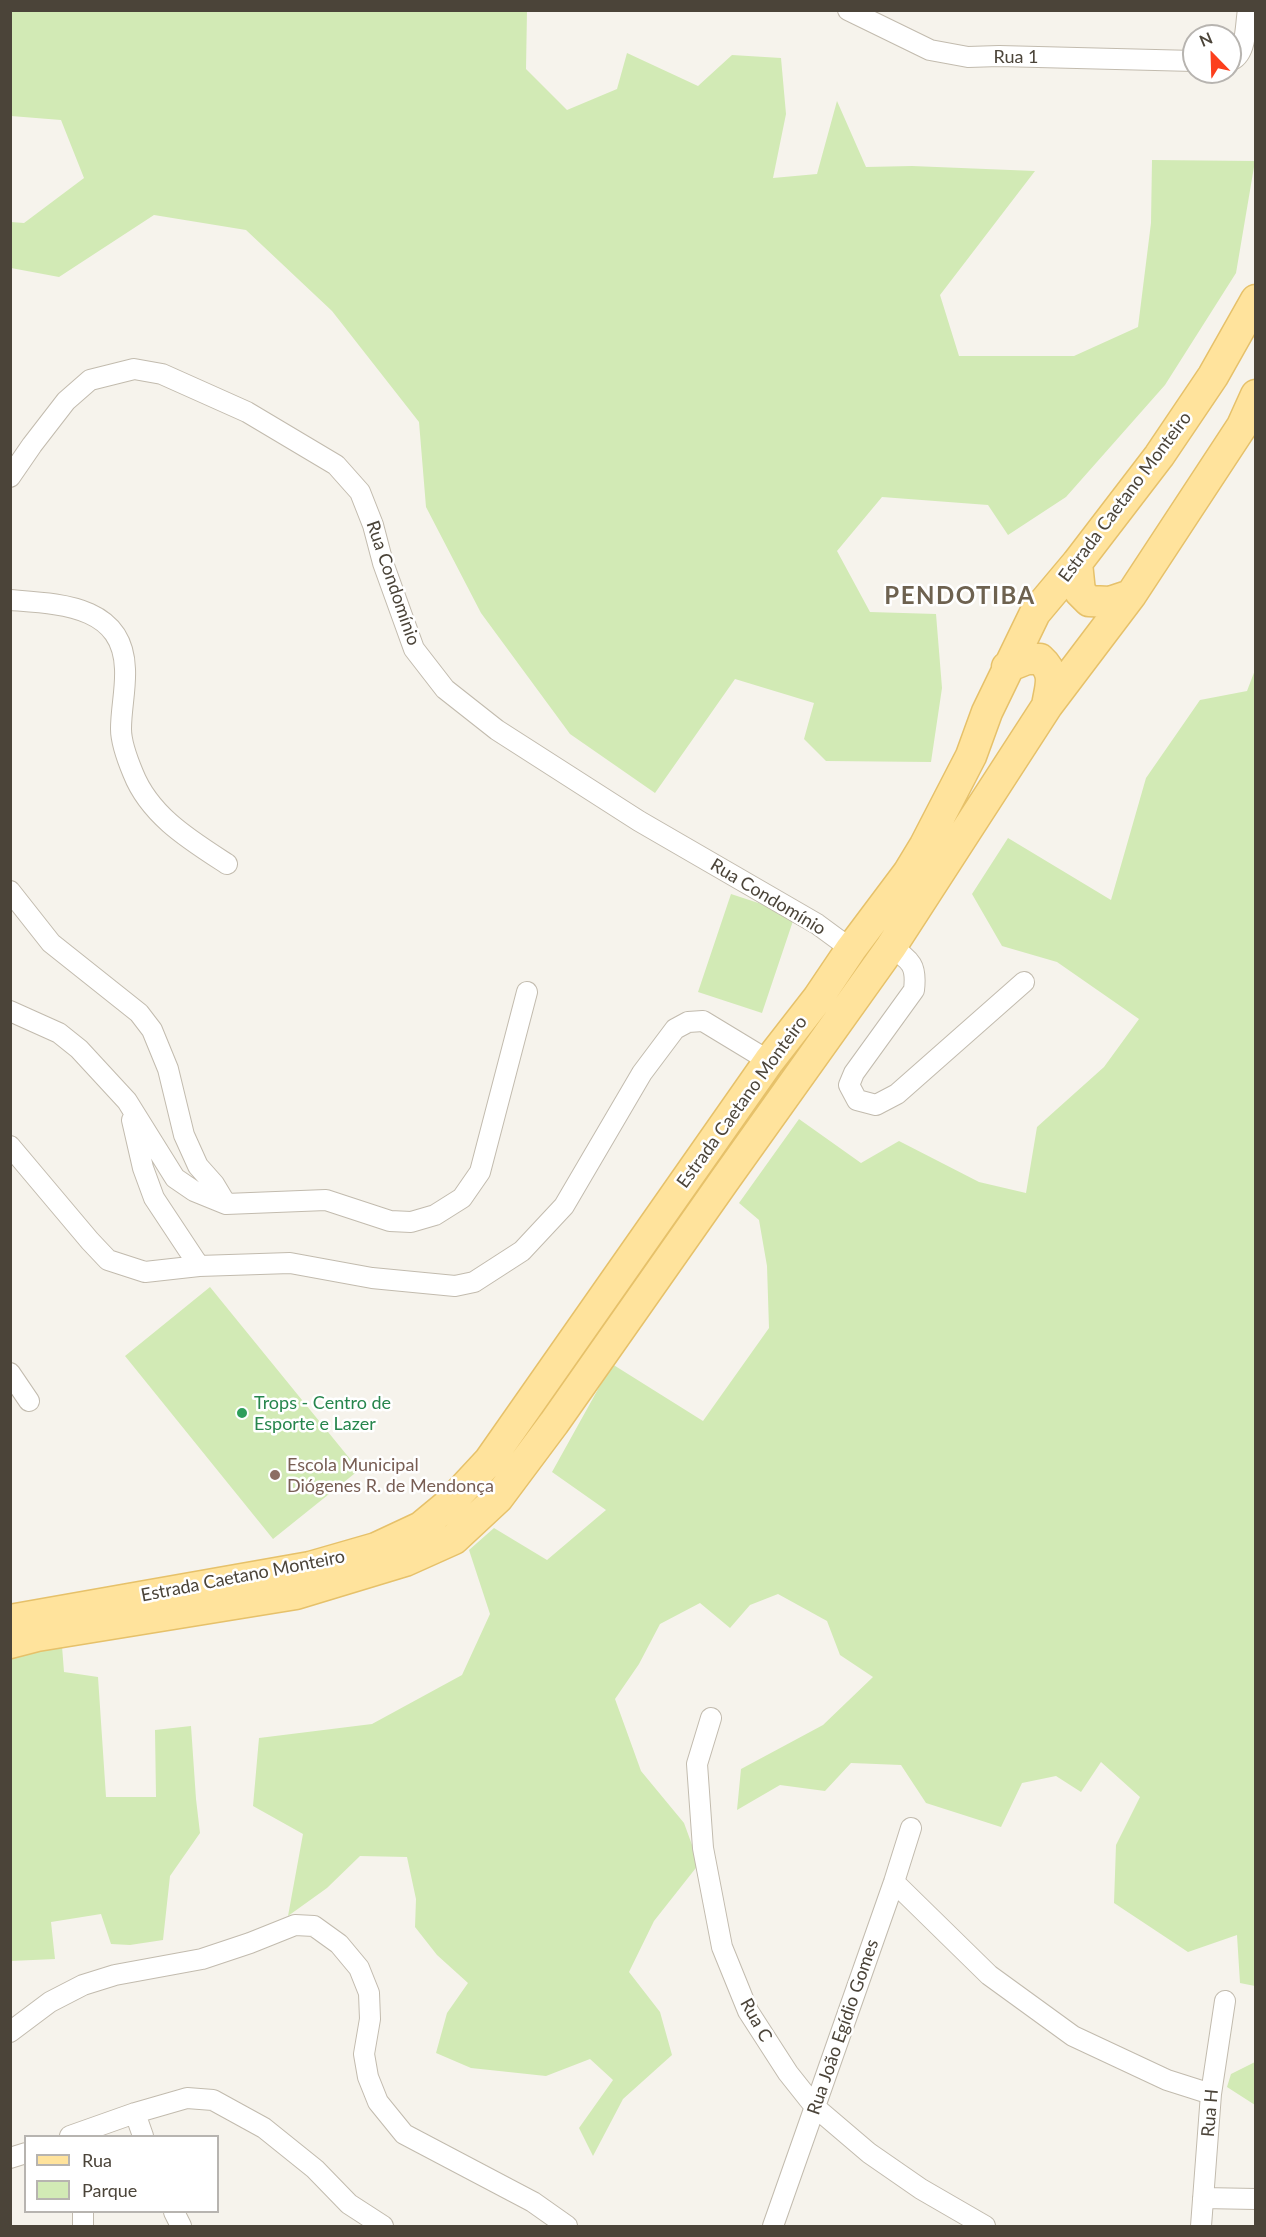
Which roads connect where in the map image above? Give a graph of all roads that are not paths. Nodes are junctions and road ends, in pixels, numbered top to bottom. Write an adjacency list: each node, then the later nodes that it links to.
1 (848, 10): 4 (street, Rua 1)
2 (1248, 10): 3 (street)
3 (1242, 46)
4 (1182, 61)
5 (1256, 300): 8 (main road, Estrada Caetano Monteiro)
6 (1256, 395): 9 (main road, Estrada Caetano Monteiro)
7 (10, 477): 16 (street, Rua Condomínio)
8 (1077, 563): 9 (main road); 11 (main road, Estrada Caetano Monteiro)
9 (1131, 595): 12 (main road, Estrada Caetano Monteiro)
10 (10, 600): 13 (street)
11 (1007, 667): 12 (main road); 16 (main road, Estrada Caetano Monteiro)
12 (1047, 706): 15 (main road, Estrada Caetano Monteiro)
13 (227, 864)
14 (10, 891): 23 (street)
15 (891, 947): 17 (street); 28 (main road, Estrada Caetano Monteiro)
16 (851, 949): 20 (main road, Estrada Caetano Monteiro)
17 (1024, 982)
18 (527, 992): 23 (street)
19 (10, 1011): 21 (street)
20 (769, 1061): 24 (street); 27 (main road, Estrada Caetano Monteiro)
21 (127, 1101): 23 (street); 24 (street)
22 (10, 1146): 24 (street)
23 (226, 1204)
24 (199, 1266)
25 (10, 1373): 26 (street)
26 (29, 1401)
27 (10, 1620)
28 (10, 1643)
29 (711, 1718): 35 (street, Rua C)
30 (911, 1828): 31 (street, Rua João Egídio Gomes)
31 (894, 1881): 34 (street); 35 (street, Rua João Egídio Gomes)
32 (1225, 2001): 34 (street, Rua H)
33 (10, 2032): 42 (street)
34 (1211, 2094): 39 (street, Rua H)
35 (815, 2107): 43 (street, Rua João Egídio Gomes); 44 (street, Rua C)
36 (135, 2113): 37 (street); 38 (street); 41 (street)
37 (80, 2135)
38 (143, 2135)
39 (1203, 2198): 40 (street); 45 (street, Rua H)
40 (1256, 2199)
41 (383, 2226)
42 (567, 2226)
43 (773, 2226)
44 (985, 2226)
45 (1201, 2226)

